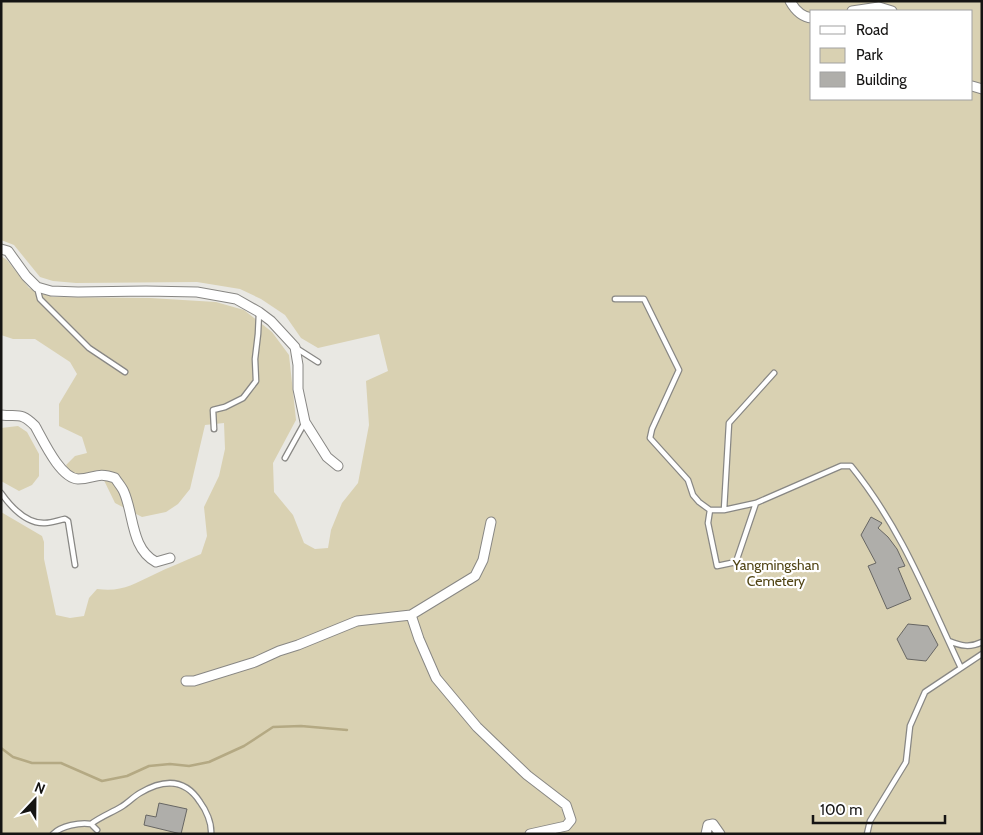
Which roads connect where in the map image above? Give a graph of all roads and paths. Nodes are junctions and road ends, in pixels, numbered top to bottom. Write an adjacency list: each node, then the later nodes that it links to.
1 (790, 1): 4 (street)
2 (859, 10): 3 (street)
3 (889, 10)
4 (810, 17)
5 (1, 249): 6 (street)
6 (37, 287): 8 (street); 11 (lane)
7 (615, 300): 20 (lane)
8 (259, 312): 9 (street); 15 (lane)
9 (295, 347): 10 (lane); 14 (street)
10 (318, 362)
11 (126, 372)
12 (774, 373): 21 (lane)
13 (1, 415): 23 (street)
14 (305, 422): 16 (lane); 17 (street)
15 (214, 429)
16 (285, 458)
17 (338, 466)
18 (1, 493): 24 (lane)
19 (756, 503): 20 (lane); 21 (lane); 26 (lane)
20 (710, 510): 21 (lane)
21 (724, 510)
22 (491, 522): 25 (street)
23 (170, 558)
24 (75, 566)
25 (411, 614): 30 (street); 35 (street)
26 (948, 642): 27 (lane); 29 (lane)
27 (982, 642)
28 (982, 654): 29 (lane)
29 (961, 668): 38 (lane)
30 (186, 681)
31 (90, 824): 32 (lane); 33 (lane); 34 (lane)
32 (97, 830)
33 (53, 834)
34 (211, 834)
35 (530, 834)
36 (706, 834): 37 (street)
37 (720, 834)
38 (868, 834)

